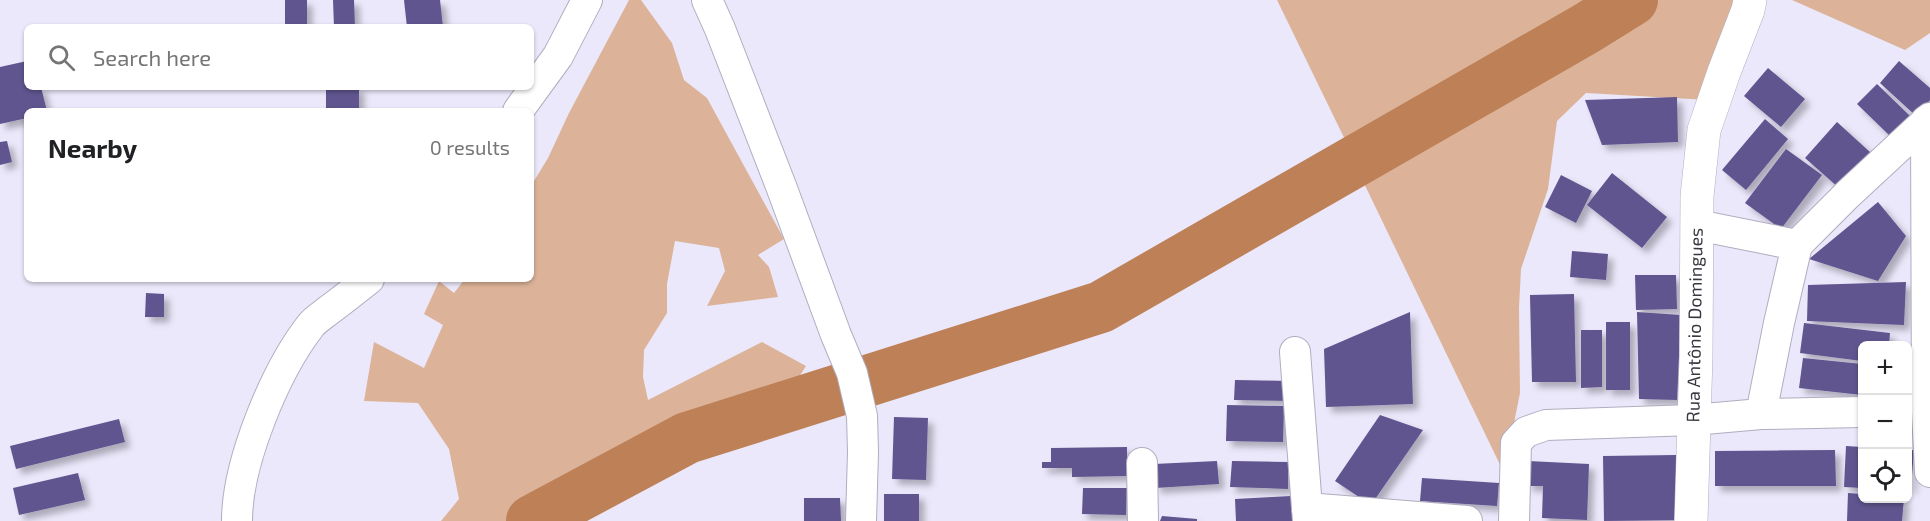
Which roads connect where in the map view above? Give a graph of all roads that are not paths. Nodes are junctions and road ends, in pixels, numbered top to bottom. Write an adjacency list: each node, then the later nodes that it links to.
1 (587, 0): 4 (street)
2 (707, 0): 20 (street)
3 (1750, 0): 8 (street, Rua Antônio Domingues)
4 (534, 89)
5 (533, 90): 6 (street)
6 (520, 108)
7 (1928, 120): 9 (street); 12 (street)
8 (1697, 225): 9 (street); 15 (street, Rua Antônio Domingues)
9 (1797, 245): 14 (street)
10 (365, 282): 19 (street)
11 (1295, 352): 18 (street)
12 (1922, 411): 17 (street)
13 (1858, 412): 14 (street)
14 (1761, 414): 15 (street)
15 (1693, 420): 23 (street); 24 (street, Rua Antônio Domingues)
16 (1142, 463): 21 (street)
17 (1930, 472)
18 (1307, 514): 22 (street)
19 (237, 521)
20 (861, 521)
21 (1143, 521)
22 (1467, 521)
23 (1514, 521)
24 (1691, 521)

